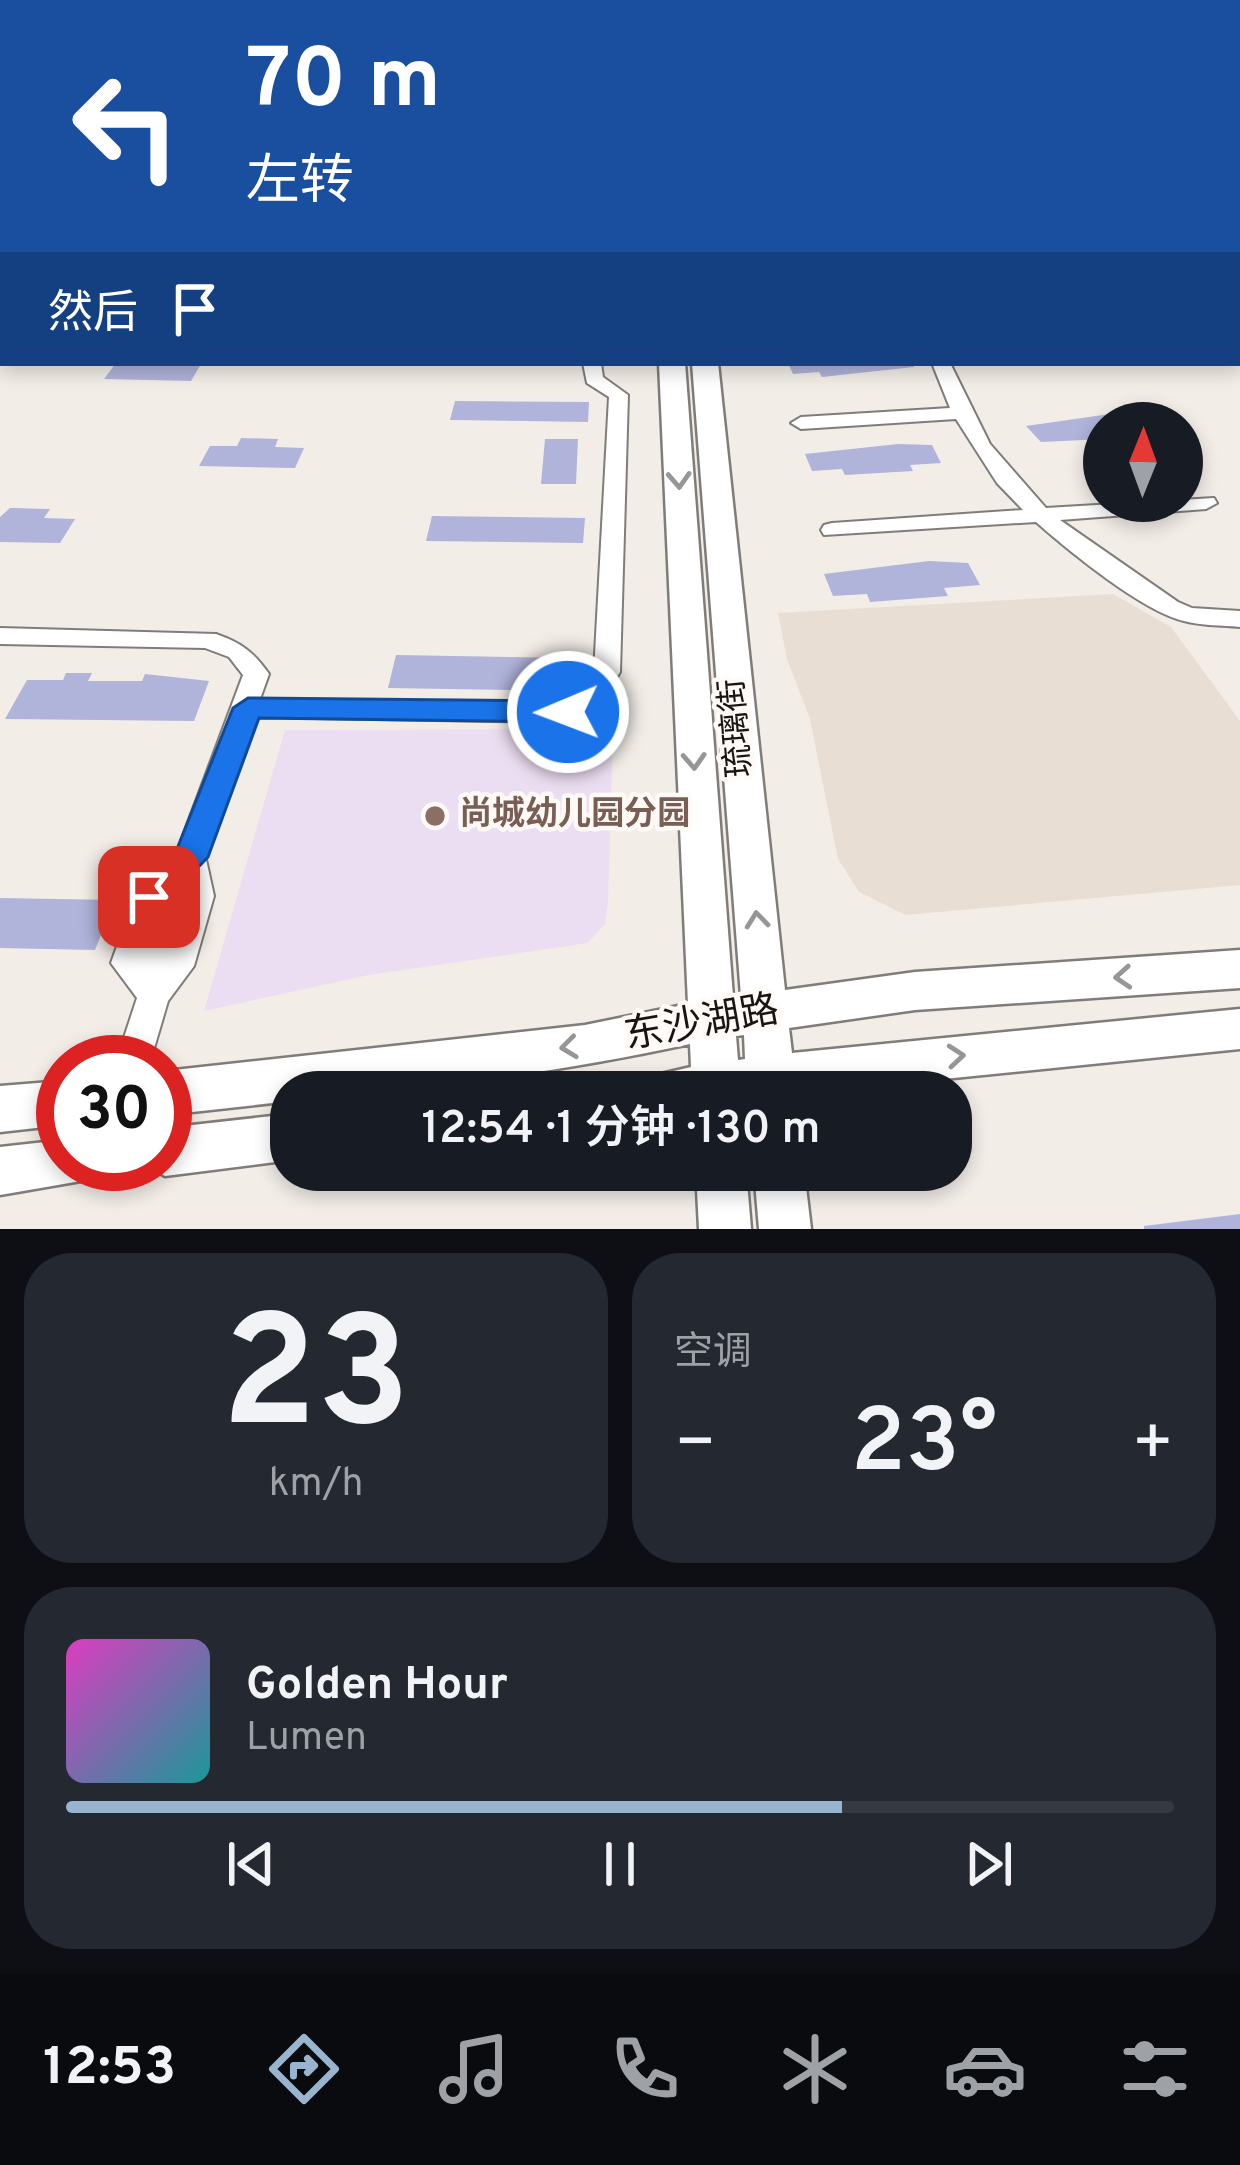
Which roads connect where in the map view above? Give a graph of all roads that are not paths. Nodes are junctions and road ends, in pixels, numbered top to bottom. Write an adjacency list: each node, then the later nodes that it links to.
1 (591, 366): 12 (street)
2 (672, 366): 17 (main road, 琉璃街, one-way to 17)
3 (705, 366): 16 (main road, 琉璃街, one-way to 3)
4 (942, 366): 5 (street)
5 (960, 413): 6 (street); 8 (street)
6 (801, 423)
7 (1206, 503): 8 (street)
8 (1036, 514): 9 (street); 10 (street)
9 (832, 530)
10 (1240, 619)
11 (0, 636): 12 (street)
12 (248, 708): 13 (street)
13 (191, 857): 15 (street); 15 (street)
14 (1240, 969): 16 (main road, 东沙湖路, one-way to 16)
15 (154, 995): 19 (street)
16 (767, 1011): 17 (main road, 东沙湖路); 21 (main road, 琉璃街)
17 (709, 1020): 20 (main road, 琉璃街); 23 (main road, 东沙湖路, one-way to 23)
18 (1240, 1029): 22 (main road, 东沙湖路, one-way to 18)
19 (141, 1035)
20 (702, 1071)
21 (770, 1071)
22 (888, 1071)
23 (192, 1090)
24 (36, 1106): 25 (main road)
25 (0, 1109)
26 (270, 1140): 27 (main road)
27 (192, 1149)
28 (36, 1167): 29 (main road)
29 (0, 1171)
30 (722, 1191): 32 (main road)
31 (781, 1191): 33 (main road)
32 (724, 1229)
33 (784, 1229)

